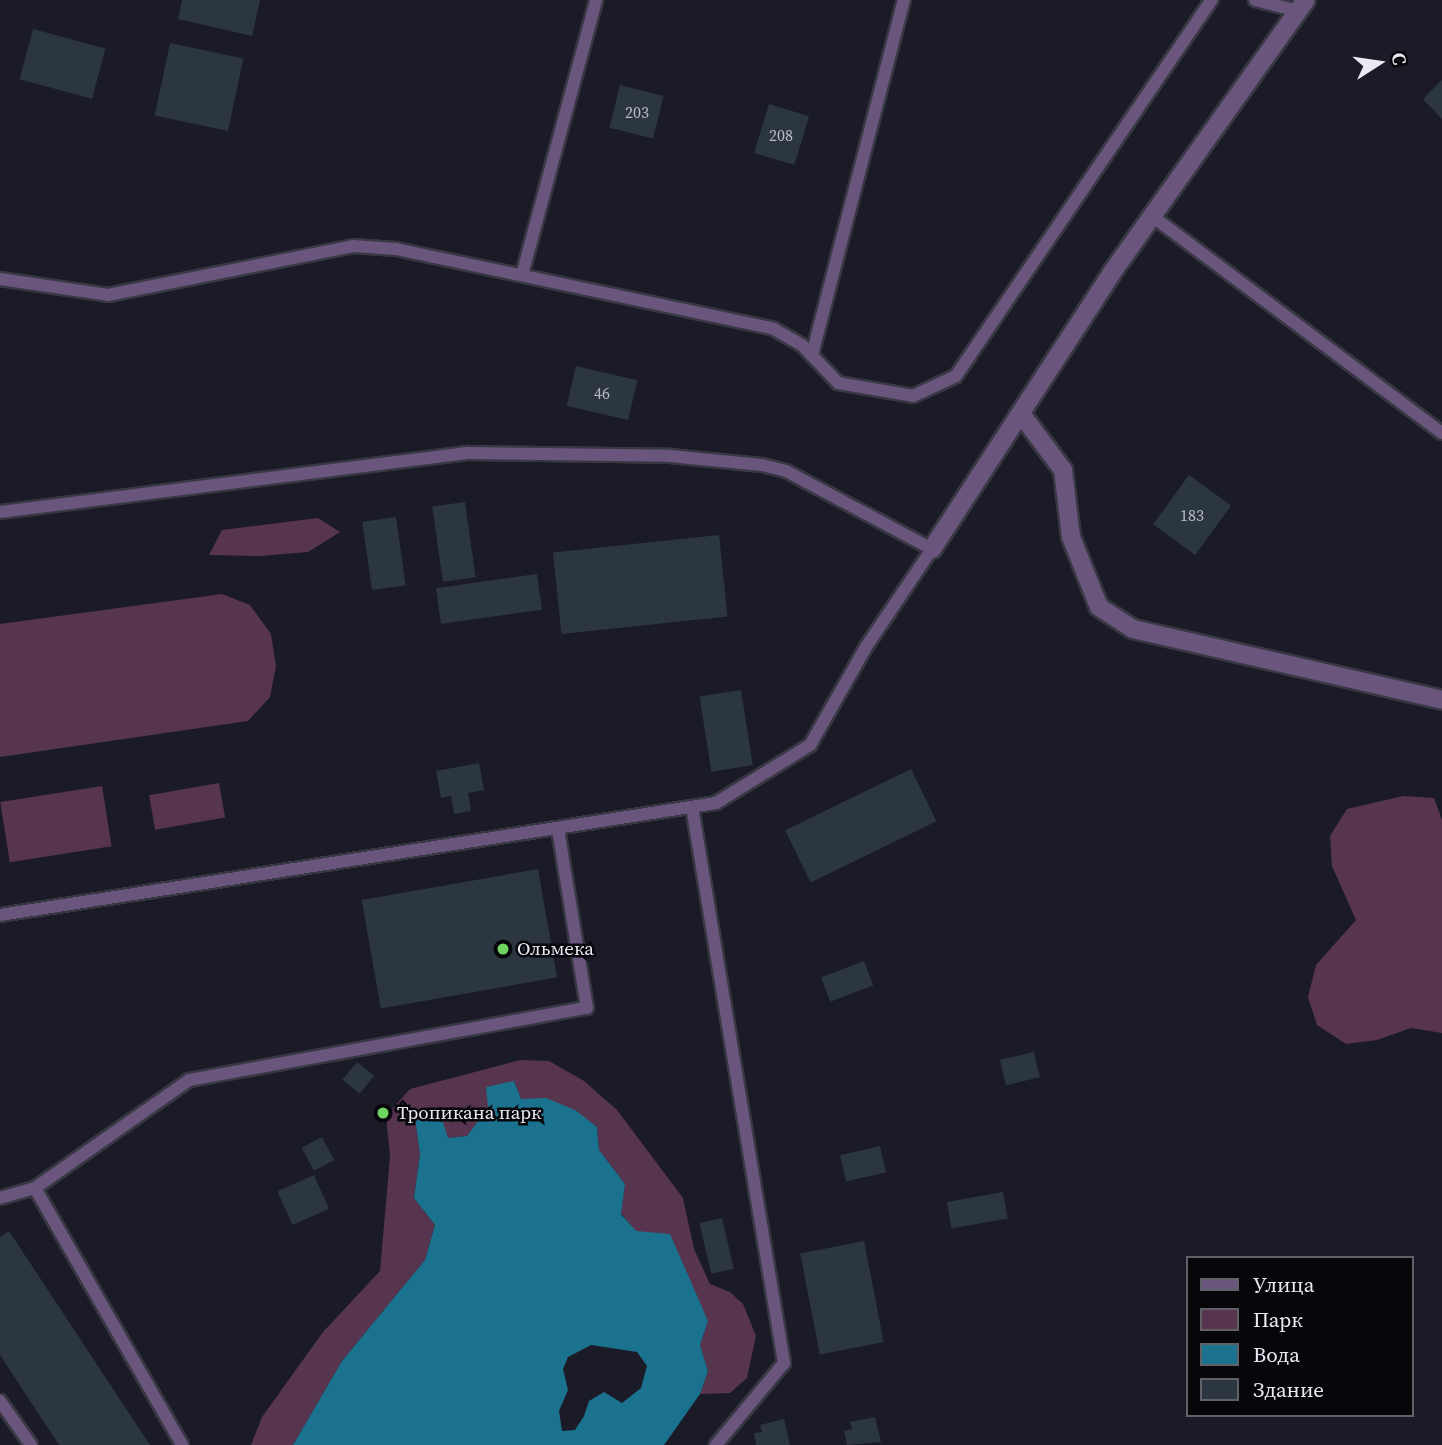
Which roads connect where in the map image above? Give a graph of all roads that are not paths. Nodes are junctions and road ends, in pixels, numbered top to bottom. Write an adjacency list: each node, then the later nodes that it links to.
1 (596, 0): 7 (lane)
2 (904, 0): 9 (lane)
3 (1212, 0): 9 (lane)
4 (1255, 0): 5 (lane)
5 (1302, 5): 6 (street)
6 (1152, 216): 10 (street); 11 (lane)
7 (522, 275): 8 (lane); 9 (lane)
8 (0, 279)
9 (812, 355)
10 (1022, 415): 13 (street); 14 (street)
11 (1442, 433)
12 (0, 512): 13 (lane)
13 (932, 550): 15 (lane)
14 (1442, 700)
15 (692, 807): 16 (lane); 23 (lane)
16 (558, 828): 17 (lane); 18 (lane)
17 (0, 915)
18 (35, 1188): 19 (lane); 22 (lane)
19 (0, 1198)
20 (0, 1401): 21 (lane)
21 (31, 1445)
22 (182, 1445)
23 (716, 1445)

